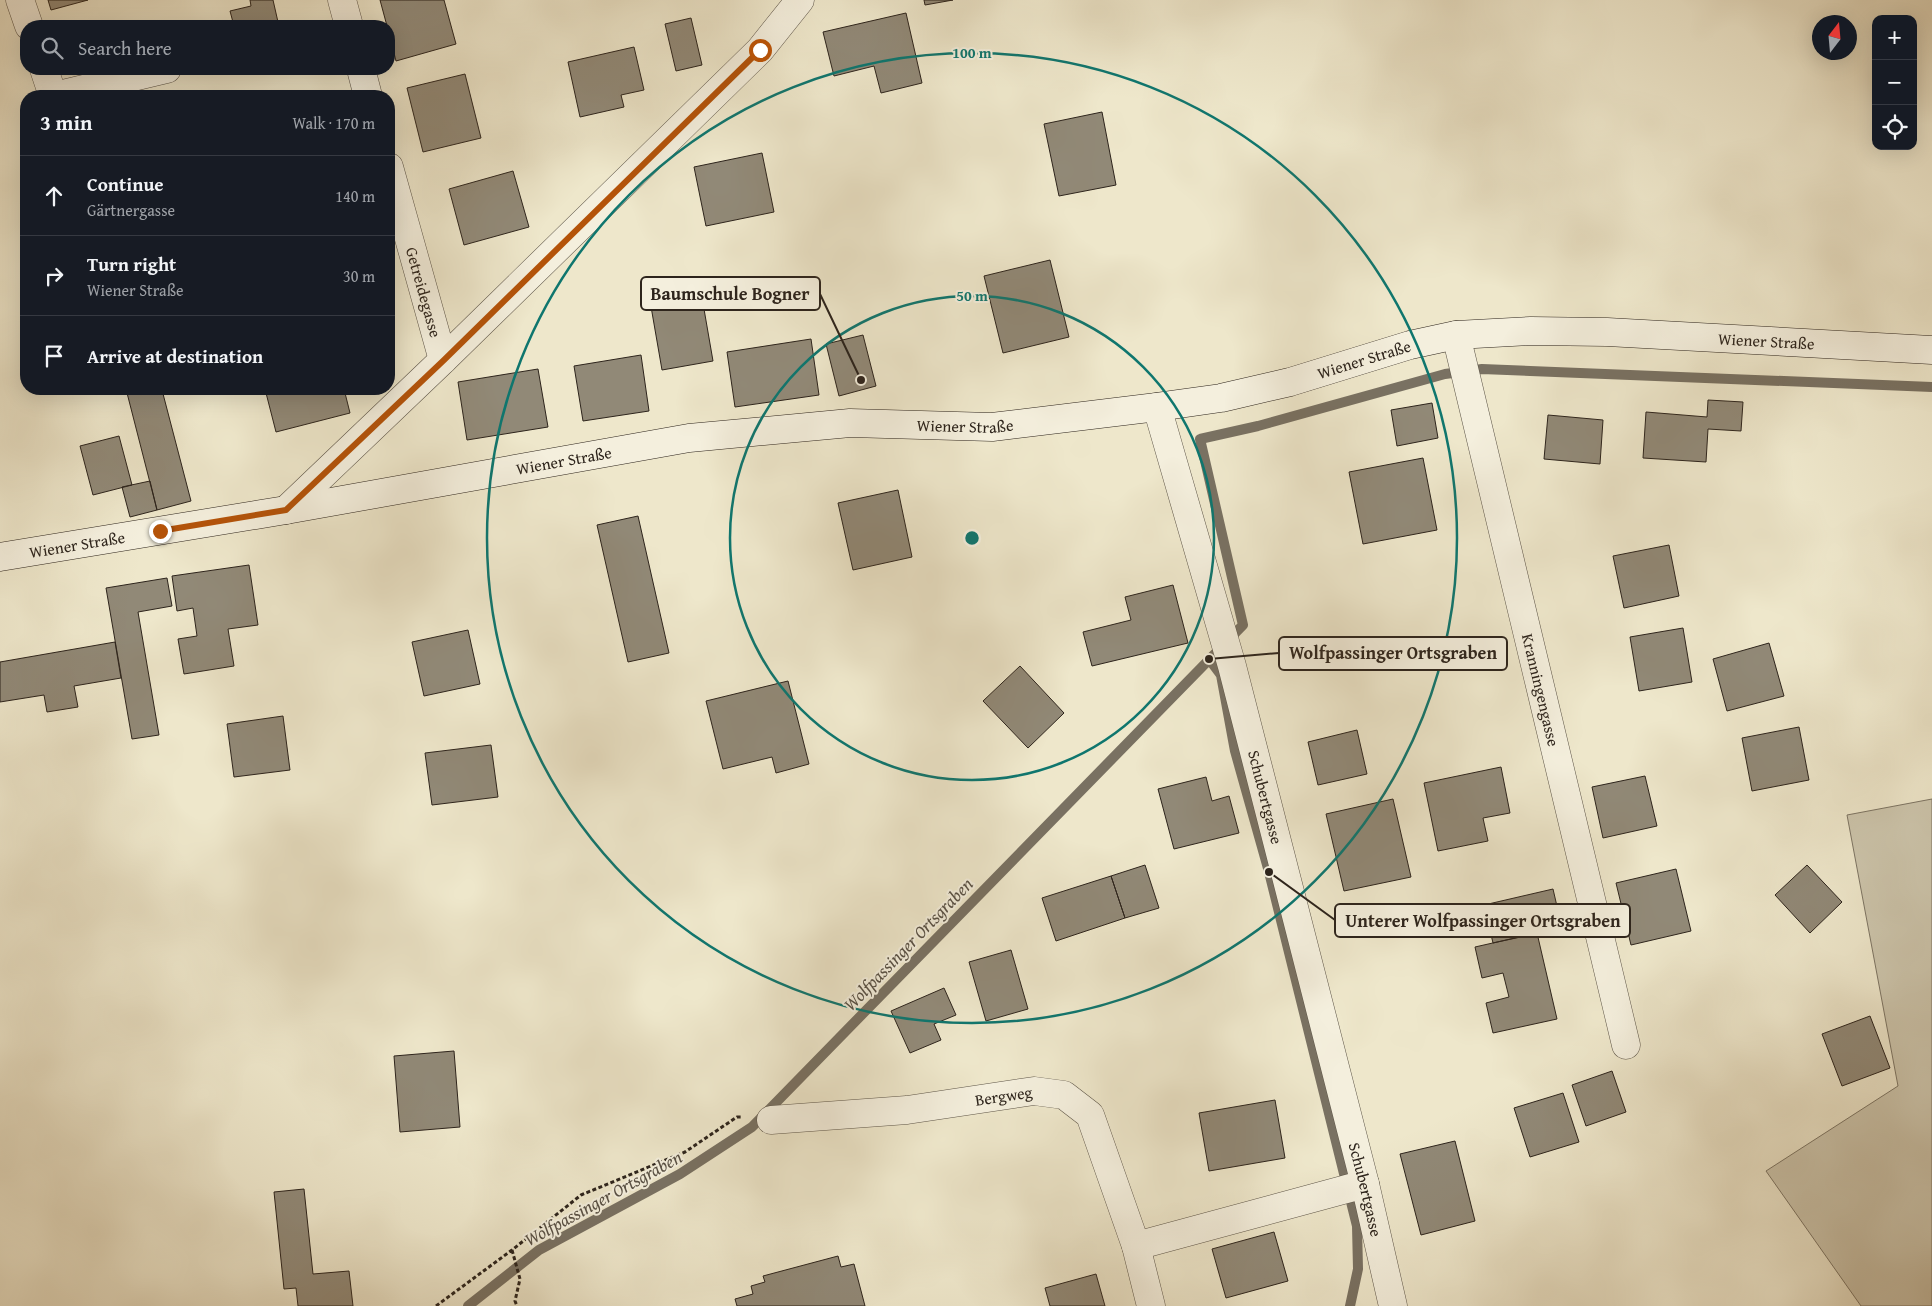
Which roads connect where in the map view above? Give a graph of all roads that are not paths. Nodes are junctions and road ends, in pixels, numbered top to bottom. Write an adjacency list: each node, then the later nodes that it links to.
1 (20, 0): 4 (street)
2 (800, 0): 3 (street)
3 (777, 12): 14 (street)
4 (27, 20)
5 (46, 75): 8 (street)
6 (142, 75): 9 (street)
7 (363, 75): 10 (street)
8 (51, 90)
9 (78, 90)
10 (366, 90)
11 (395, 189): 14 (street, Getreidegasse)
12 (1456, 335): 13 (street, Wiener Straße); 15 (street, Wiener Straße); 18 (street, Kranningengasse)
13 (1932, 350)
14 (444, 360): 16 (street)
15 (1157, 407): 16 (street, Wiener Straße); 20 (street, Schubertgasse)
16 (286, 510): 17 (street, Wiener Straße)
17 (0, 557)
18 (1626, 1046)
19 (771, 1120): 21 (street, Bergweg)
20 (1352, 1188): 21 (street); 23 (street, Schubertgasse)
21 (1136, 1246): 22 (street, Bergweg)
22 (1151, 1306)
23 (1393, 1306)

